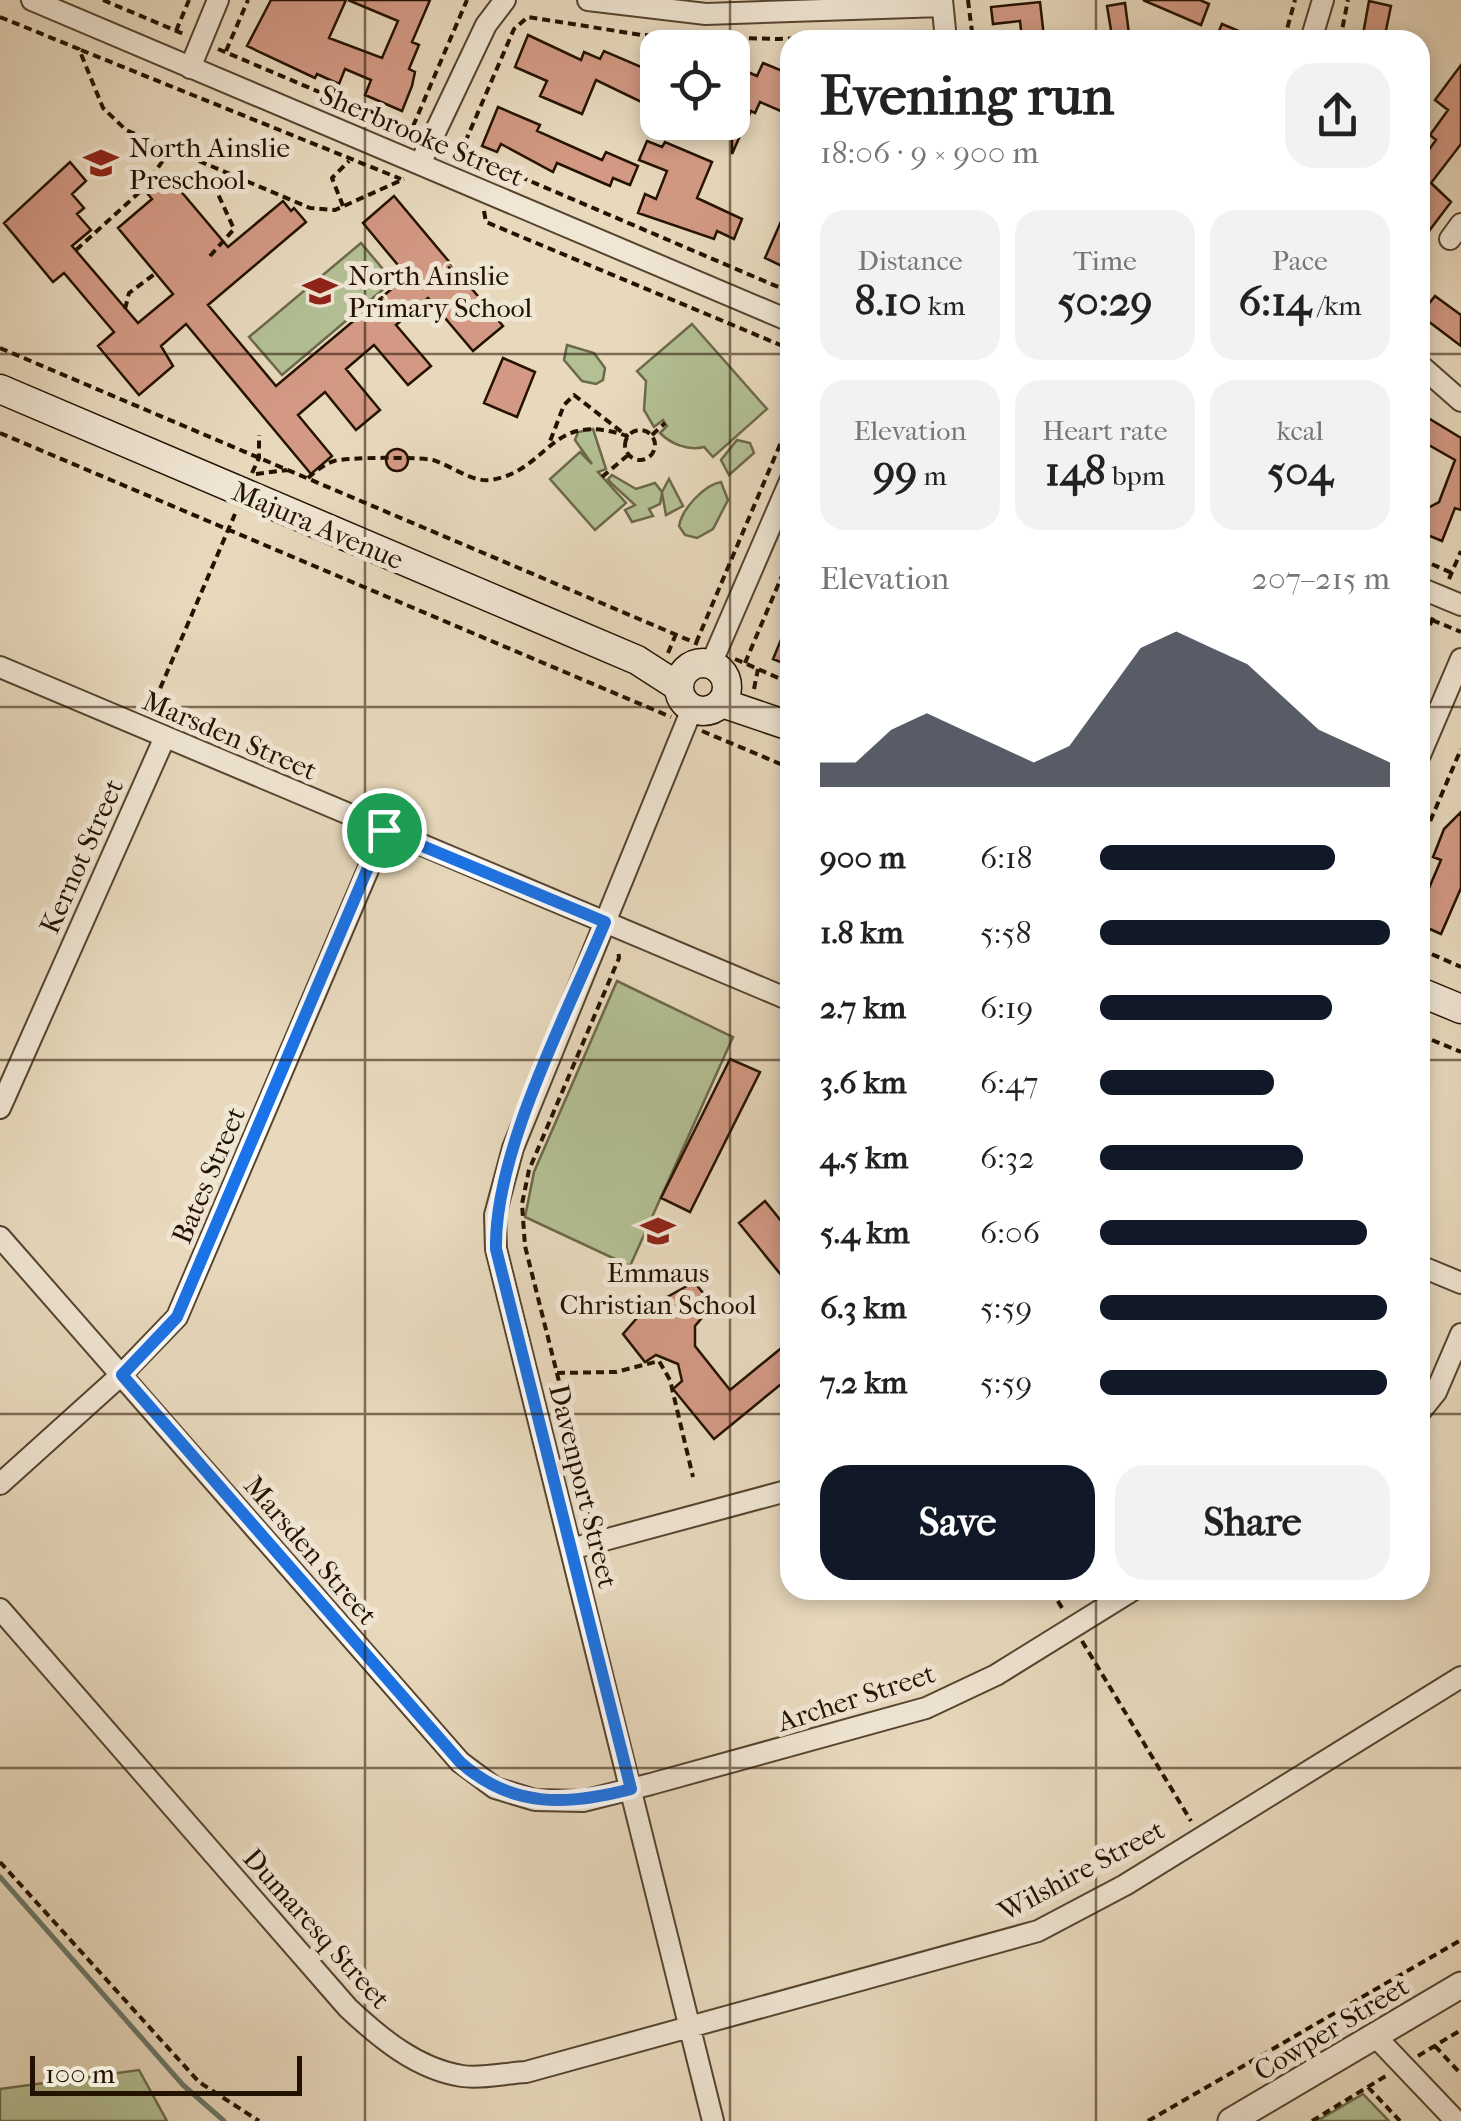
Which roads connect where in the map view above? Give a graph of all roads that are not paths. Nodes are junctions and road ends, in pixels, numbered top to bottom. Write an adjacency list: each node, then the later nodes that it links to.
1 (32, 0): 9 (street, Sherbrooke Street)
2 (218, 0): 9 (street)
3 (505, 0): 10 (street)
4 (588, 0): 6 (street)
5 (1323, 0): 8 (street)
6 (942, 3): 7 (street)
7 (945, 30)
8 (1314, 30)
9 (190, 68): 10 (street, Sherbrooke Street)
10 (415, 171): 11 (street, Sherbrooke Street)
11 (780, 317)
12 (1430, 373): 14 (street)
13 (0, 390): 20 (main road, Majura Avenue)
14 (1461, 401)
15 (780, 505): 20 (street, Davenport Street)
16 (1430, 592): 17 (street)
17 (1461, 606)
18 (1461, 659): 22 (street)
19 (0, 667): 23 (street, Marsden Street)
20 (707, 683): 21 (main road); 25 (street, Davenport Street)
21 (771, 712)
22 (1430, 732)
23 (165, 737): 24 (street, Marsden Street); 29 (street, Kernot Street)
24 (384, 830): 25 (street, Marsden Street); 34 (street, Bates Street)
25 (605, 922): 26 (street); 38 (street, Davenport Street)
26 (780, 996)
27 (1430, 996): 28 (main road)
28 (1461, 1009)
29 (0, 1108)
30 (0, 1236): 34 (street, Marsden Street)
31 (1430, 1270): 32 (street)
32 (1461, 1284)
33 (1461, 1334): 35 (street)
34 (122, 1375): 36 (street, Bates Street); 42 (street, Marsden Street)
35 (1430, 1400)
36 (0, 1484)
37 (780, 1493): 38 (street)
38 (571, 1550): 42 (street, Davenport Street)
39 (1117, 1600): 42 (street, Archer Street)
40 (0, 1608): 44 (street, Dumaresq Street)
41 (1461, 1678): 44 (street, Wilshire Street)
42 (631, 1789): 44 (street, Davenport Street)
43 (1461, 1985): 45 (street, Cowper Street)
44 (690, 2028): 46 (street, Davenport Street)
45 (1376, 2037): 47 (street, Cowper Street); 48 (street)
46 (713, 2121)
47 (1231, 2121)
48 (1456, 2121)

